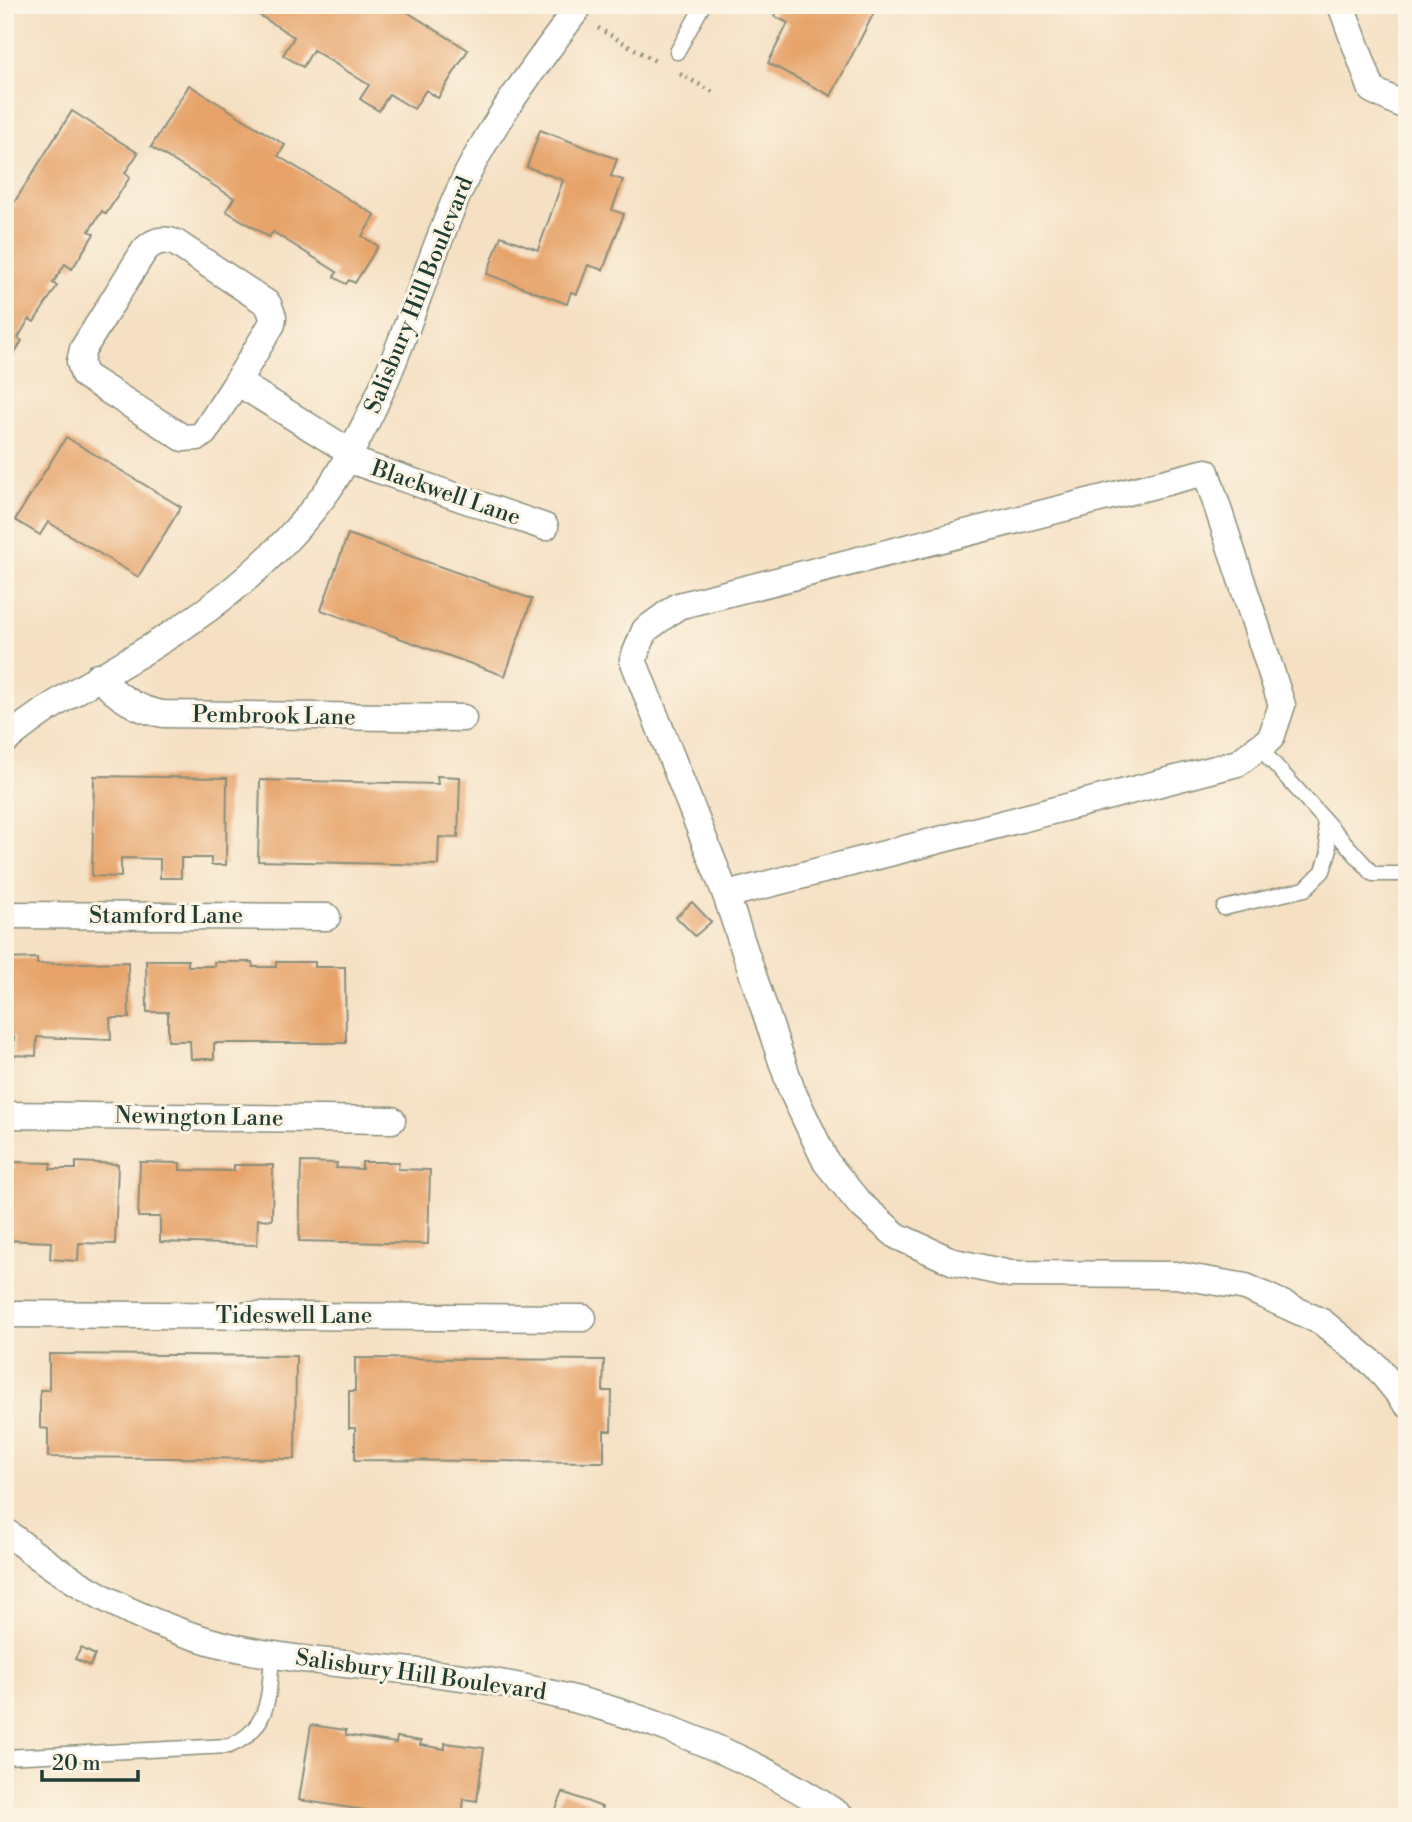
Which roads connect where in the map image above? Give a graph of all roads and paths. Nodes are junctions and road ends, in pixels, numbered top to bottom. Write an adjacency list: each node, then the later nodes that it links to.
1 (703, 5): 5 (lane)
2 (1341, 5): 6 (street)
3 (585, 14): 4 (path); 8 (street, Salisbury Hill Boulevard)
4 (630, 48)
5 (677, 52)
6 (1407, 107)
7 (237, 382): 7 (street); 8 (street, Blackwell Lane)
8 (349, 456): 9 (street, Blackwell Lane); 10 (street, Salisbury Hill Boulevard)
9 (545, 527)
10 (98, 676): 11 (street, Pembrook Lane); 12 (street, Salisbury Hill Boulevard)
11 (463, 718)
12 (5, 741)
13 (1259, 747): 14 (lane); 16 (street); 16 (street)
14 (1324, 819): 15 (lane); 17 (lane)
15 (1407, 874)
16 (726, 895): 24 (street)
17 (1224, 908)
18 (5, 915): 19 (street, Stamford Lane)
19 (327, 917)
20 (5, 1115): 21 (street, Newington Lane)
21 (392, 1120)
22 (5, 1314): 23 (street, Tideswell Lane)
23 (583, 1318)
24 (1407, 1404)
25 (5, 1531): 26 (street, Salisbury Hill Boulevard)
26 (272, 1654): 27 (lane); 28 (street, Salisbury Hill Boulevard)
27 (5, 1757)
28 (842, 1817)

